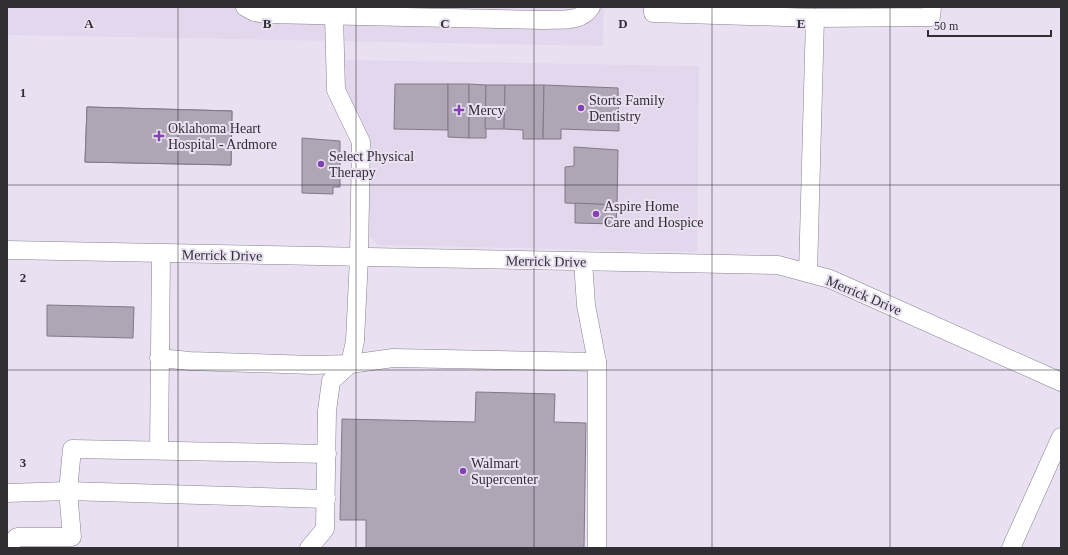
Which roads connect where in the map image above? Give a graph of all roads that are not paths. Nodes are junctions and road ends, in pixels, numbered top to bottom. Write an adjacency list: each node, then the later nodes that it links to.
1 (245, 7): 5 (street)
2 (592, 7): 5 (street)
3 (653, 7): 6 (street)
4 (932, 7): 6 (street)
5 (334, 15): 9 (street)
6 (816, 18): 11 (street)
7 (7, 250): 8 (street, Merrick Drive)
8 (161, 254): 9 (street, Merrick Drive); 12 (street)
9 (359, 257): 10 (street, Merrick Drive); 14 (street)
10 (583, 262): 11 (street, Merrick Drive); 13 (street)
11 (808, 273): 15 (street, Merrick Drive)
12 (159, 358): 14 (street); 17 (street)
13 (597, 362): 14 (street); 24 (street)
14 (350, 364): 18 (street)
15 (1061, 382)
16 (1061, 437): 25 (street)
17 (159, 450): 18 (street); 19 (street)
18 (327, 454): 21 (street)
19 (68, 491): 20 (street); 21 (street); 22 (street)
20 (7, 493)
21 (326, 499): 23 (street)
22 (9, 548)
23 (309, 548)
24 (597, 548)
25 (1011, 548)

